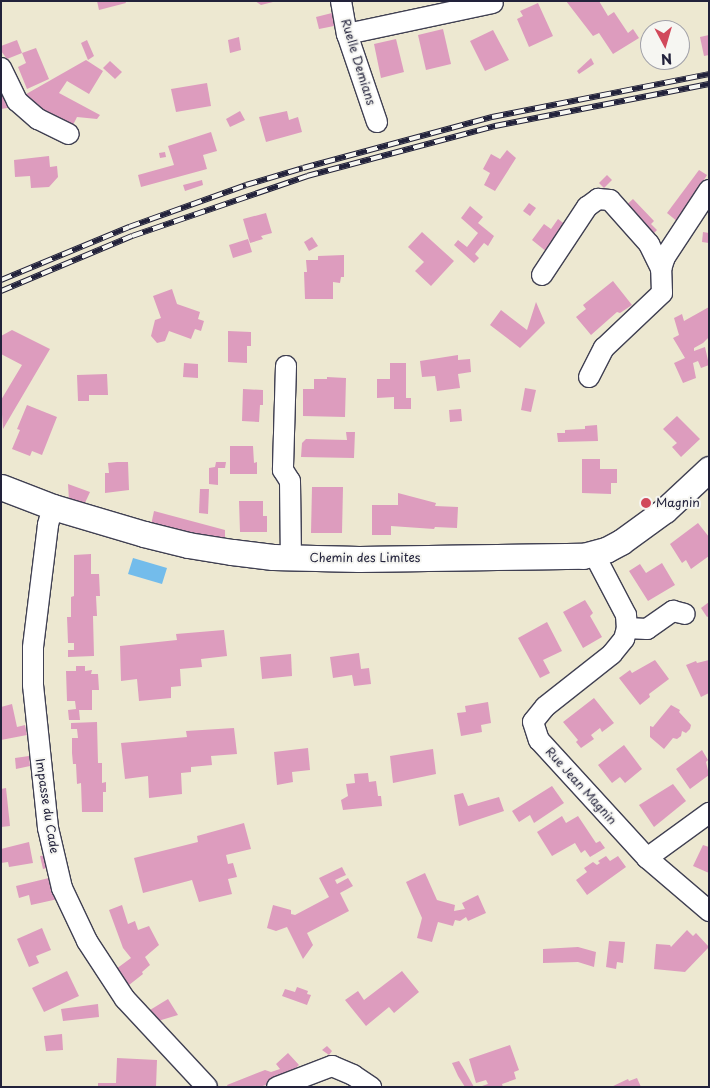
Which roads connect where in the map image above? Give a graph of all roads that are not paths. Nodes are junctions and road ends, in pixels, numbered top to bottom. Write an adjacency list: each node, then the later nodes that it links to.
1 (341, 1): 3 (street, Ruelle Demians)
2 (493, 3): 3 (street)
3 (347, 34): 5 (street, Ruelle Demians)
4 (1, 68): 6 (street)
5 (376, 122)
6 (68, 134)
7 (709, 190): 8 (street)
8 (661, 269): 9 (street); 11 (street)
9 (542, 275)
10 (286, 366): 16 (street)
11 (589, 377)
12 (709, 469): 15 (street, Chemin des Limites)
13 (1, 487): 14 (street, Chemin des Limites)
14 (53, 507): 16 (street, Chemin des Limites); 22 (street, Impasse du Cade)
15 (594, 554): 16 (street, Chemin des Limites); 18 (street)
16 (291, 558)
17 (685, 614): 18 (street)
18 (627, 628): 20 (street, Rue Jean Magnin)
19 (709, 813): 20 (street)
20 (647, 858): 21 (street, Rue Jean Magnin)
21 (709, 911)
22 (207, 1087)
23 (277, 1087): 24 (street)
24 (371, 1087)

